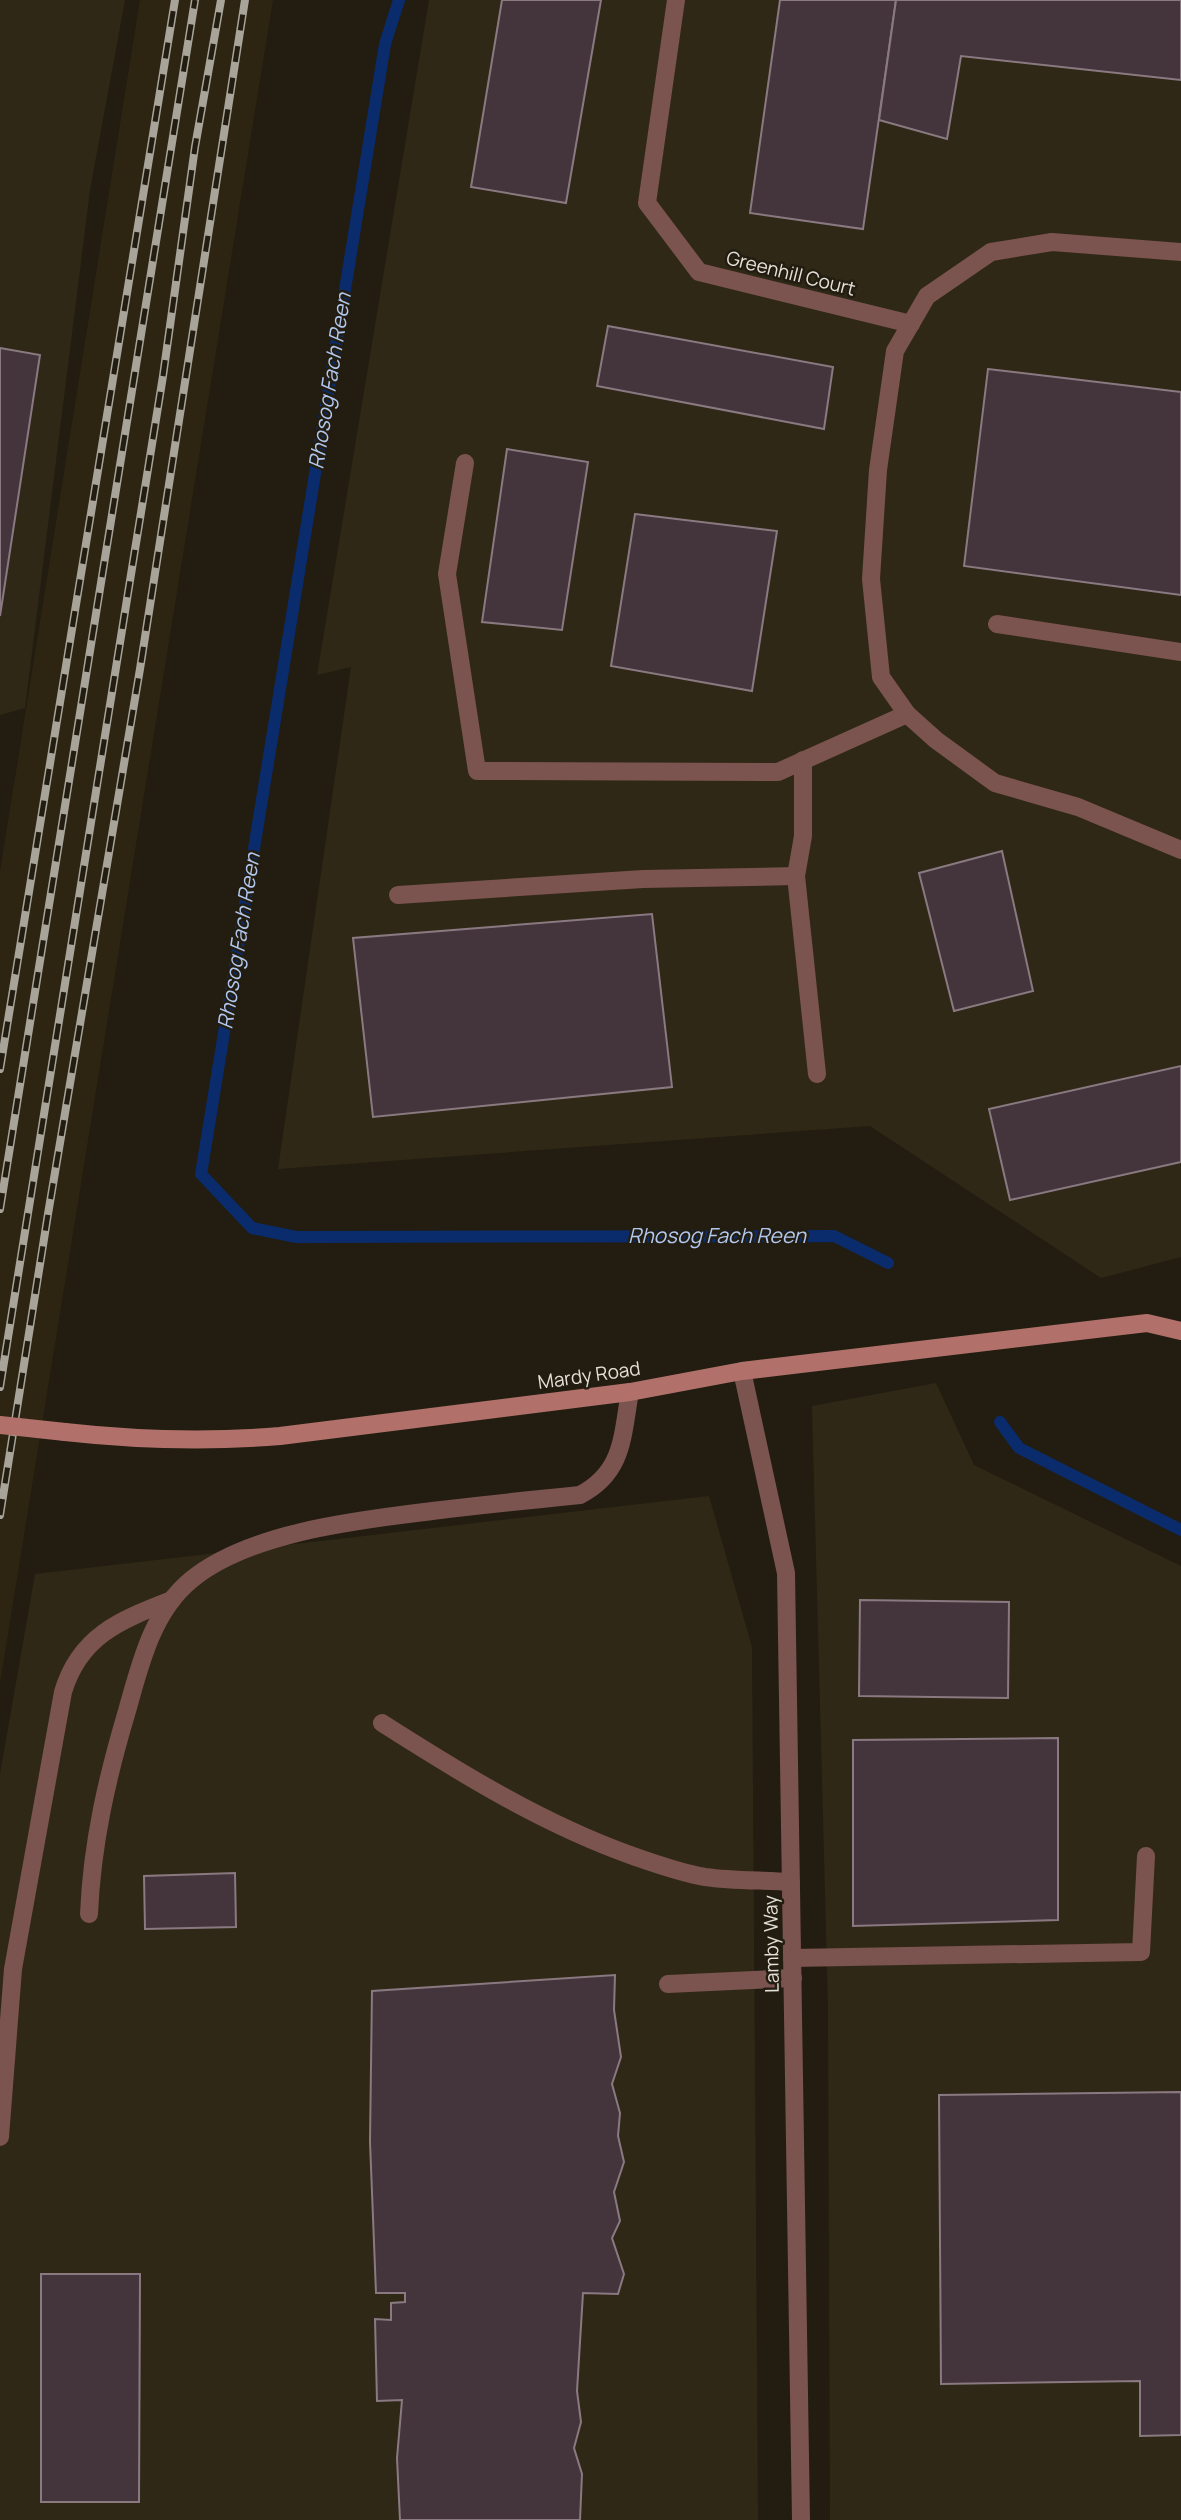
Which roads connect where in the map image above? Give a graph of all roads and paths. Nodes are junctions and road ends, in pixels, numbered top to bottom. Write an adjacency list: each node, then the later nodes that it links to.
1 (676, 0): 3 (street, Greenhill Court)
2 (1181, 253): 3 (street)
3 (911, 324): 7 (street)
4 (465, 463): 8 (street)
5 (997, 624): 6 (street)
6 (1181, 652)
7 (907, 714): 8 (street); 9 (street)
8 (803, 760): 10 (street)
9 (1181, 850)
10 (796, 876): 11 (street); 12 (street)
11 (398, 895)
12 (817, 1074)
13 (1181, 1331): 14 (main road, Mardy Road)
14 (742, 1371): 15 (main road, Mardy Road); 20 (street, Lamby Way)
15 (630, 1392): 16 (main road, Mardy Road, bridge); 17 (street)
16 (0, 1425)
17 (172, 1600): 21 (street); 25 (street)
18 (382, 1723): 20 (street)
19 (1146, 1856): 22 (street)
20 (791, 1882): 22 (street, Lamby Way)
21 (89, 1913)
22 (792, 1958): 23 (street, Lamby Way)
23 (793, 1978): 24 (street); 26 (street, Lamby Way)
24 (668, 1984)
25 (0, 2137)
26 (801, 2520)

